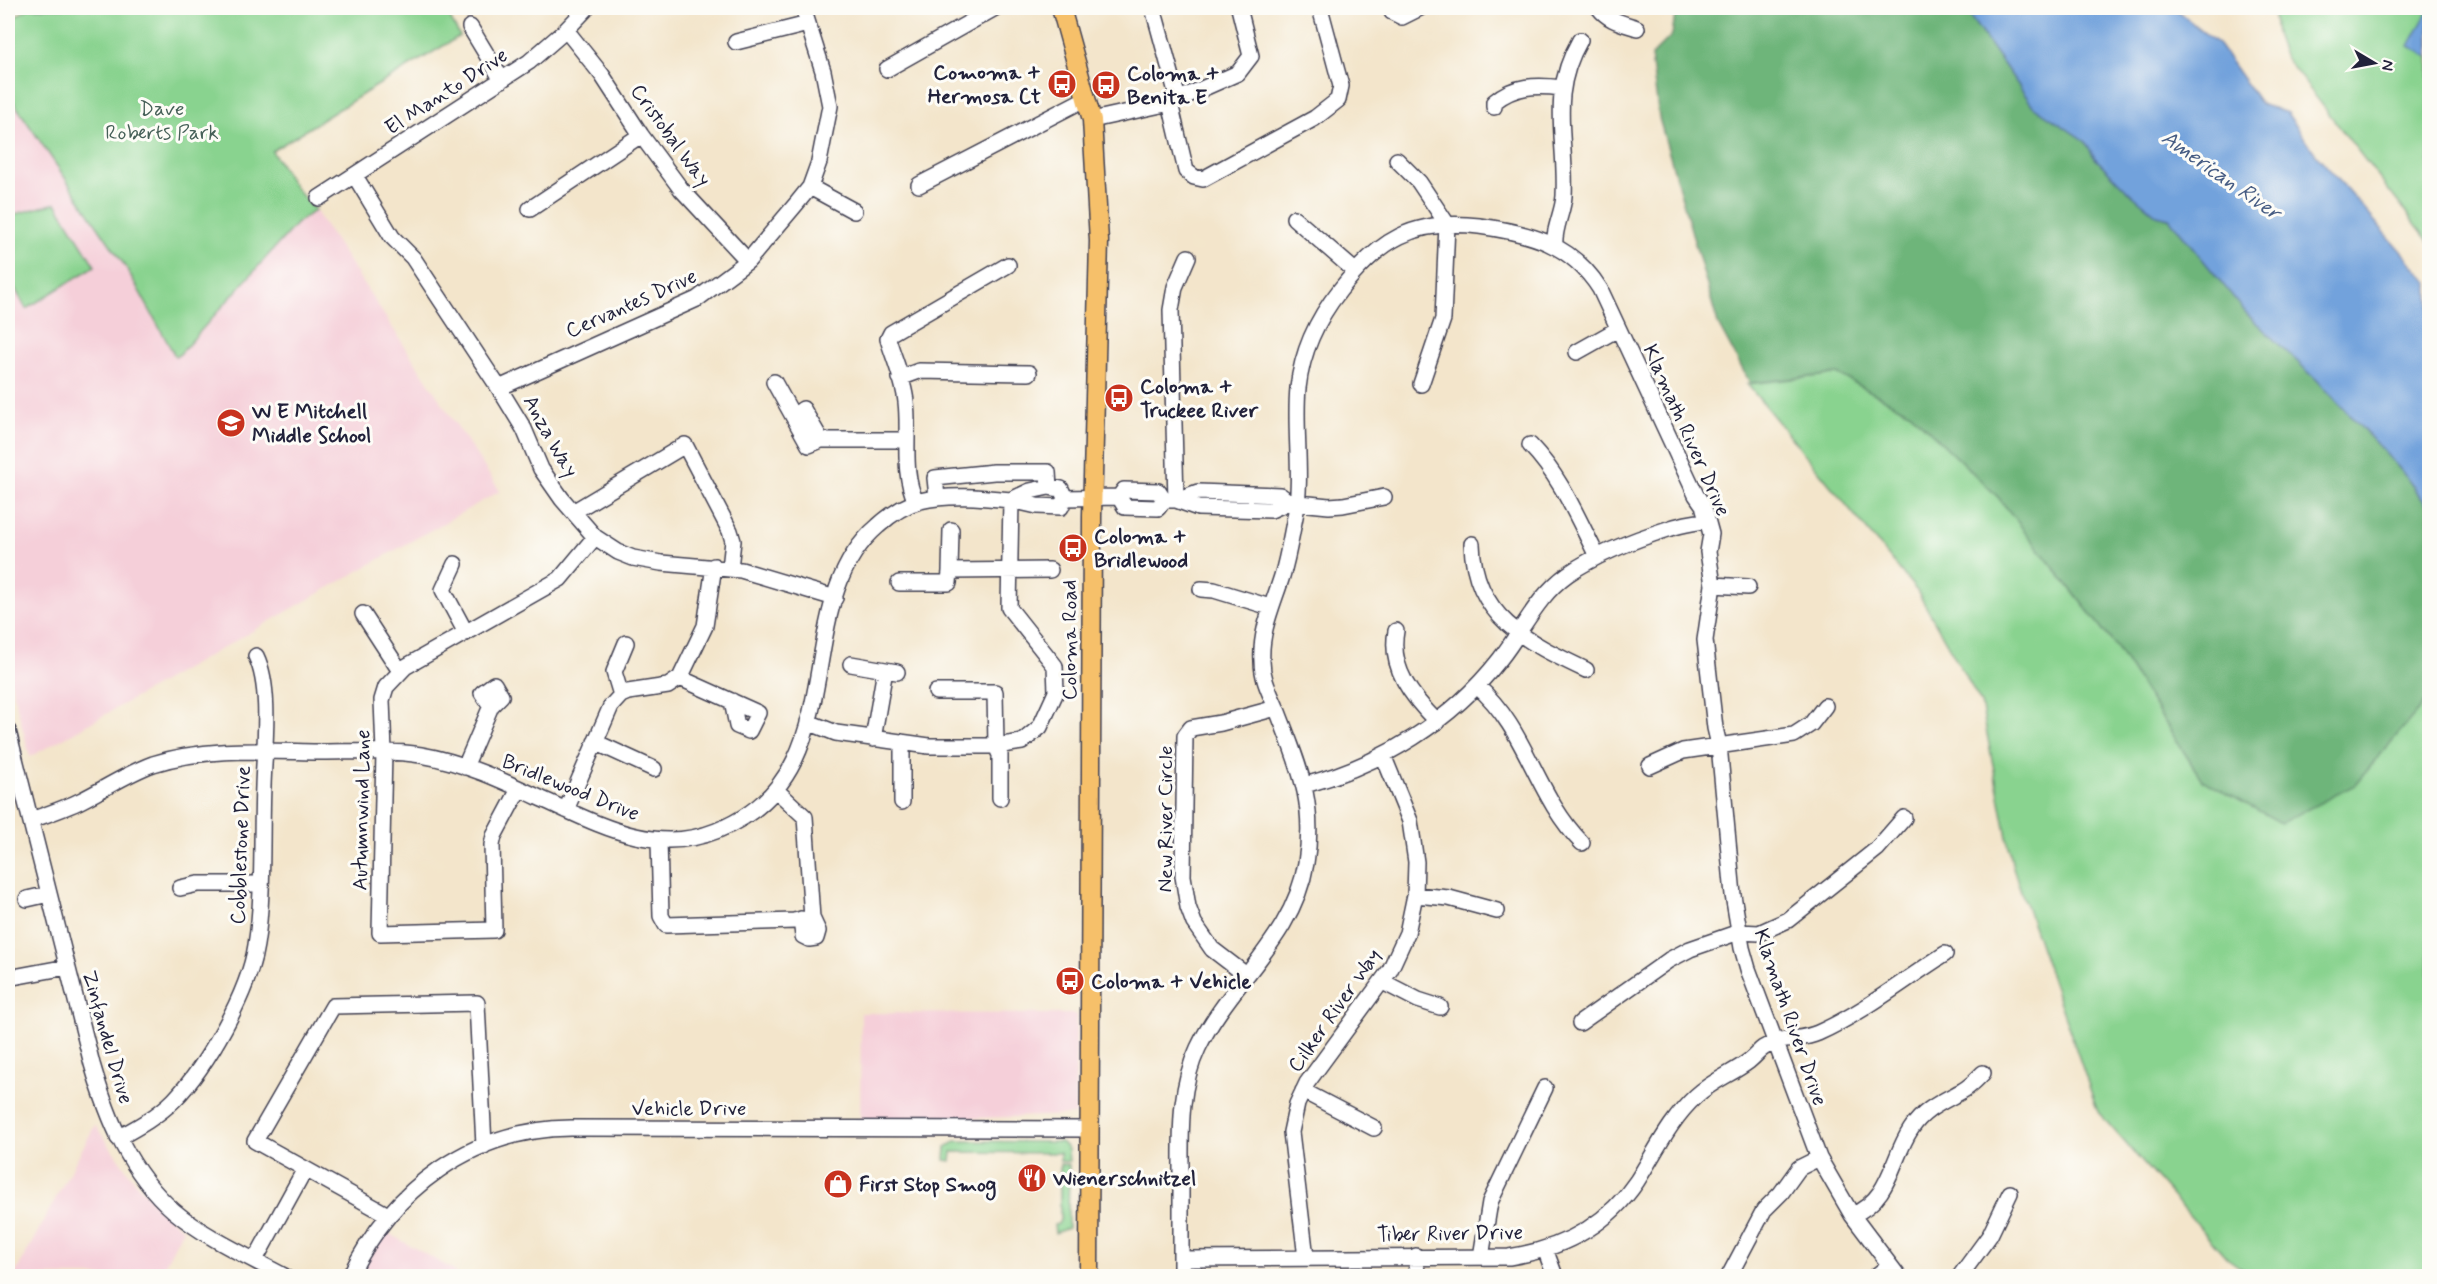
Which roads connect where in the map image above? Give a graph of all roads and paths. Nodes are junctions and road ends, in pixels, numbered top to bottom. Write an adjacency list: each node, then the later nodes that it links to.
1 (587, 8): 14 (street, El Manto Drive)
2 (803, 8): 11 (street, Cervantes Drive)
3 (995, 8): 17 (street)
4 (1060, 8): 20 (main road, Coloma Road)
5 (1153, 8): 21 (street)
6 (1239, 8): 21 (street)
7 (1320, 8): 21 (street)
8 (1391, 8): 9 (street)
9 (1420, 8)
10 (1599, 8): 13 (street)
11 (808, 24): 16 (street); 28 (street, Cervantes Drive)
12 (470, 27): 18 (street)
13 (1637, 28)
14 (566, 30): 18 (street, El Manto Drive); 24 (street, Cristobal Way)
15 (1580, 40): 19 (street)
16 (736, 42)
17 (887, 69)
18 (502, 80): 26 (street, El Manto Drive)
19 (1562, 88): 22 (street); 34 (street)
20 (1087, 98): 23 (main road, Coloma Road); 27 (street)
21 (1174, 101): 23 (street)
22 (1494, 107)
23 (1092, 120): 50 (main road, Coloma Road)
24 (641, 135): 30 (street); 36 (street, Cristobal Way)
25 (1397, 160): 33 (street)
26 (355, 176): 29 (street, El Manto Drive); 45 (street, Anza Way)
27 (919, 184)
28 (810, 187): 31 (street); 36 (street, Cervantes Drive)
29 (319, 198)
30 (530, 209)
31 (854, 211)
32 (1294, 218): 38 (street)
33 (1447, 224): 34 (street, Klamath River Drive); 38 (street, Klamath River Drive); 44 (street)
34 (1555, 246): 39 (street, Klamath River Drive)
35 (1188, 257): 56 (street)
36 (748, 261): 45 (street, Cervantes Drive)
37 (1008, 265): 42 (street)
38 (1355, 271): 58 (street, Klamath River Drive)
39 (1618, 329): 40 (street, Klamath River Drive); 60 (street, Klamath River Drive)
40 (1577, 351)
41 (1029, 373): 42 (street)
42 (900, 378): 46 (street)
43 (774, 382): 46 (street)
44 (1421, 384)
45 (499, 388): 59 (street, Anza Way)
46 (906, 440): 57 (street)
47 (1530, 445): 64 (street)
48 (994, 472): 49 (street); 51 (street); 53 (street)
49 (1049, 488): 54 (street); 55 (street, Bridlewood Drive)
50 (1093, 496): 54 (street, Bridlewood Drive); 56 (street, Bridlewood Drive); 137 (main road, Coloma Road)
51 (937, 497): 53 (street, Bridlewood Drive); 57 (street, Bridlewood Drive)
52 (1384, 497): 58 (street)
53 (993, 498): 55 (street, Bridlewood Drive)
54 (1065, 498): 55 (street, Bridlewood Drive)
55 (1011, 500): 70 (street)
56 (1170, 500): 58 (street)
57 (916, 502): 75 (street, Bridlewood Drive)
58 (1293, 502): 76 (street, Klamath River Drive)
59 (573, 512): 62 (street, Anza Way); 67 (street)
60 (1707, 520): 64 (street); 72 (street, Klamath River Drive)
61 (951, 530): 69 (street)
62 (595, 537): 66 (street, Anza Way); 79 (street, Autumnwind Lane)
63 (1472, 544): 80 (street)
64 (1597, 556): 80 (street)
65 (455, 564): 79 (street)
66 (714, 566): 67 (street, Anza Way); 86 (street)
67 (730, 568): 75 (street, Anza Way)
68 (1050, 570): 70 (street)
69 (950, 571): 70 (street); 71 (street)
70 (1008, 571): 101 (street)
71 (899, 583)
72 (1713, 585): 73 (street); 100 (street, Klamath River Drive)
73 (1748, 587)
74 (1201, 589): 76 (street)
75 (835, 598): 94 (street, Bridlewood Drive)
76 (1270, 607): 93 (street, Klamath River Drive)
77 (363, 614): 85 (street)
78 (1396, 631): 95 (street)
79 (465, 633): 85 (street, Autumnwind Lane)
80 (1519, 633): 84 (street); 87 (street)
81 (626, 643): 89 (street)
82 (256, 656): 102 (street, Cobblestone Drive)
83 (851, 664): 97 (street)
84 (1586, 670)
85 (400, 671): 103 (street, Autumnwind Lane)
86 (680, 678): 89 (street); 90 (street)
87 (1477, 686): 95 (street); 117 (street)
88 (936, 692): 101 (street)
89 (621, 695): 99 (street)
90 (732, 701)
91 (491, 706): 105 (street)
92 (1825, 706): 100 (street)
93 (1276, 708): 108 (street, Klamath River Drive); 127 (street, New River Circle)
94 (808, 722): 97 (street); 110 (street, Bridlewood Drive)
95 (1437, 722): 104 (street)
96 (8, 731): 115 (street, Zinfandel Drive)
97 (873, 739): 98 (street)
98 (902, 741): 101 (street); 112 (street)
99 (595, 742): 107 (street); 113 (street)
100 (1719, 744): 106 (street); 124 (street, Klamath River Drive)
101 (996, 746): 111 (street)
102 (264, 751): 103 (street, Bridlewood Drive); 115 (street, Bridlewood Drive); 118 (street, Cobblestone Drive)
103 (384, 752): 105 (street, Bridlewood Drive); 109 (street, Autumnwind Lane)
104 (1383, 755): 108 (street); 121 (street, Cilker River Way)
105 (465, 766): 109 (street, Bridlewood Drive)
106 (1650, 766)
107 (654, 769)
108 (1305, 785): 127 (street, Klamath River Drive)
109 (519, 789): 113 (street, Bridlewood Drive)
110 (776, 790): 116 (street, Bridlewood Drive); 116 (street)
111 (1000, 798)
112 (902, 802)
113 (566, 810): 116 (street, Bridlewood Drive)
114 (1904, 818): 124 (street)
115 (31, 820): 120 (street, Zinfandel Drive)
116 (659, 840)
117 (1582, 843)
118 (260, 884): 119 (street); 138 (street, Cobblestone Drive)
119 (180, 888)
120 (49, 894): 122 (street); 126 (street, Zinfandel Drive)
121 (1415, 896): 123 (street); 129 (street, Cilker River Way)
122 (27, 899)
123 (1497, 911)
124 (1739, 932): 131 (street); 132 (street, Klamath River Drive)
125 (1945, 954): 132 (street)
126 (67, 967): 128 (street); 138 (street, Zinfandel Drive)
127 (1246, 975): 149 (street, Klamath River Drive)
128 (8, 978)
129 (1383, 982): 130 (street); 135 (street, Cilker River Way)
130 (1440, 1007)
131 (1580, 1023)
132 (1775, 1042): 140 (street, Klamath River Drive); 145 (street, Tiber River Drive)
133 (1983, 1073): 144 (street)
134 (1545, 1089): 147 (street)
135 (1303, 1091): 136 (street); 148 (street, Cilker River Way)
136 (1374, 1128)
137 (1089, 1130): 139 (street, Vehicle Drive); 154 (main road, Coloma Road)
138 (118, 1138): 150 (street, Zinfandel Drive)
139 (484, 1146): 141 (street); 143 (street, Vehicle Drive)
140 (1819, 1158): 144 (street, Klamath River Drive); 158 (street)
141 (305, 1169): 143 (street); 150 (street)
142 (2010, 1193): 160 (street)
143 (388, 1215): 153 (street, Vehicle Drive)
144 (1852, 1215): 151 (street, Klamath River Drive)
145 (1545, 1249): 147 (street, Tiber River Drive); 157 (street)
146 (1416, 1256): 147 (street, Tiber River Drive); 148 (street, Tiber River Drive); 156 (street)
147 (1480, 1257)
148 (1306, 1258): 149 (street, Tiber River Drive)
149 (1181, 1259): 155 (street, Klamath River Drive)
150 (255, 1260): 152 (street, Zinfandel Drive)
151 (1894, 1271): 159 (street)
152 (284, 1276)
153 (350, 1276)
154 (1089, 1276)
155 (1181, 1276)
156 (1417, 1276)
157 (1555, 1276)
158 (1728, 1276)
159 (1876, 1276)
160 (1960, 1276)

